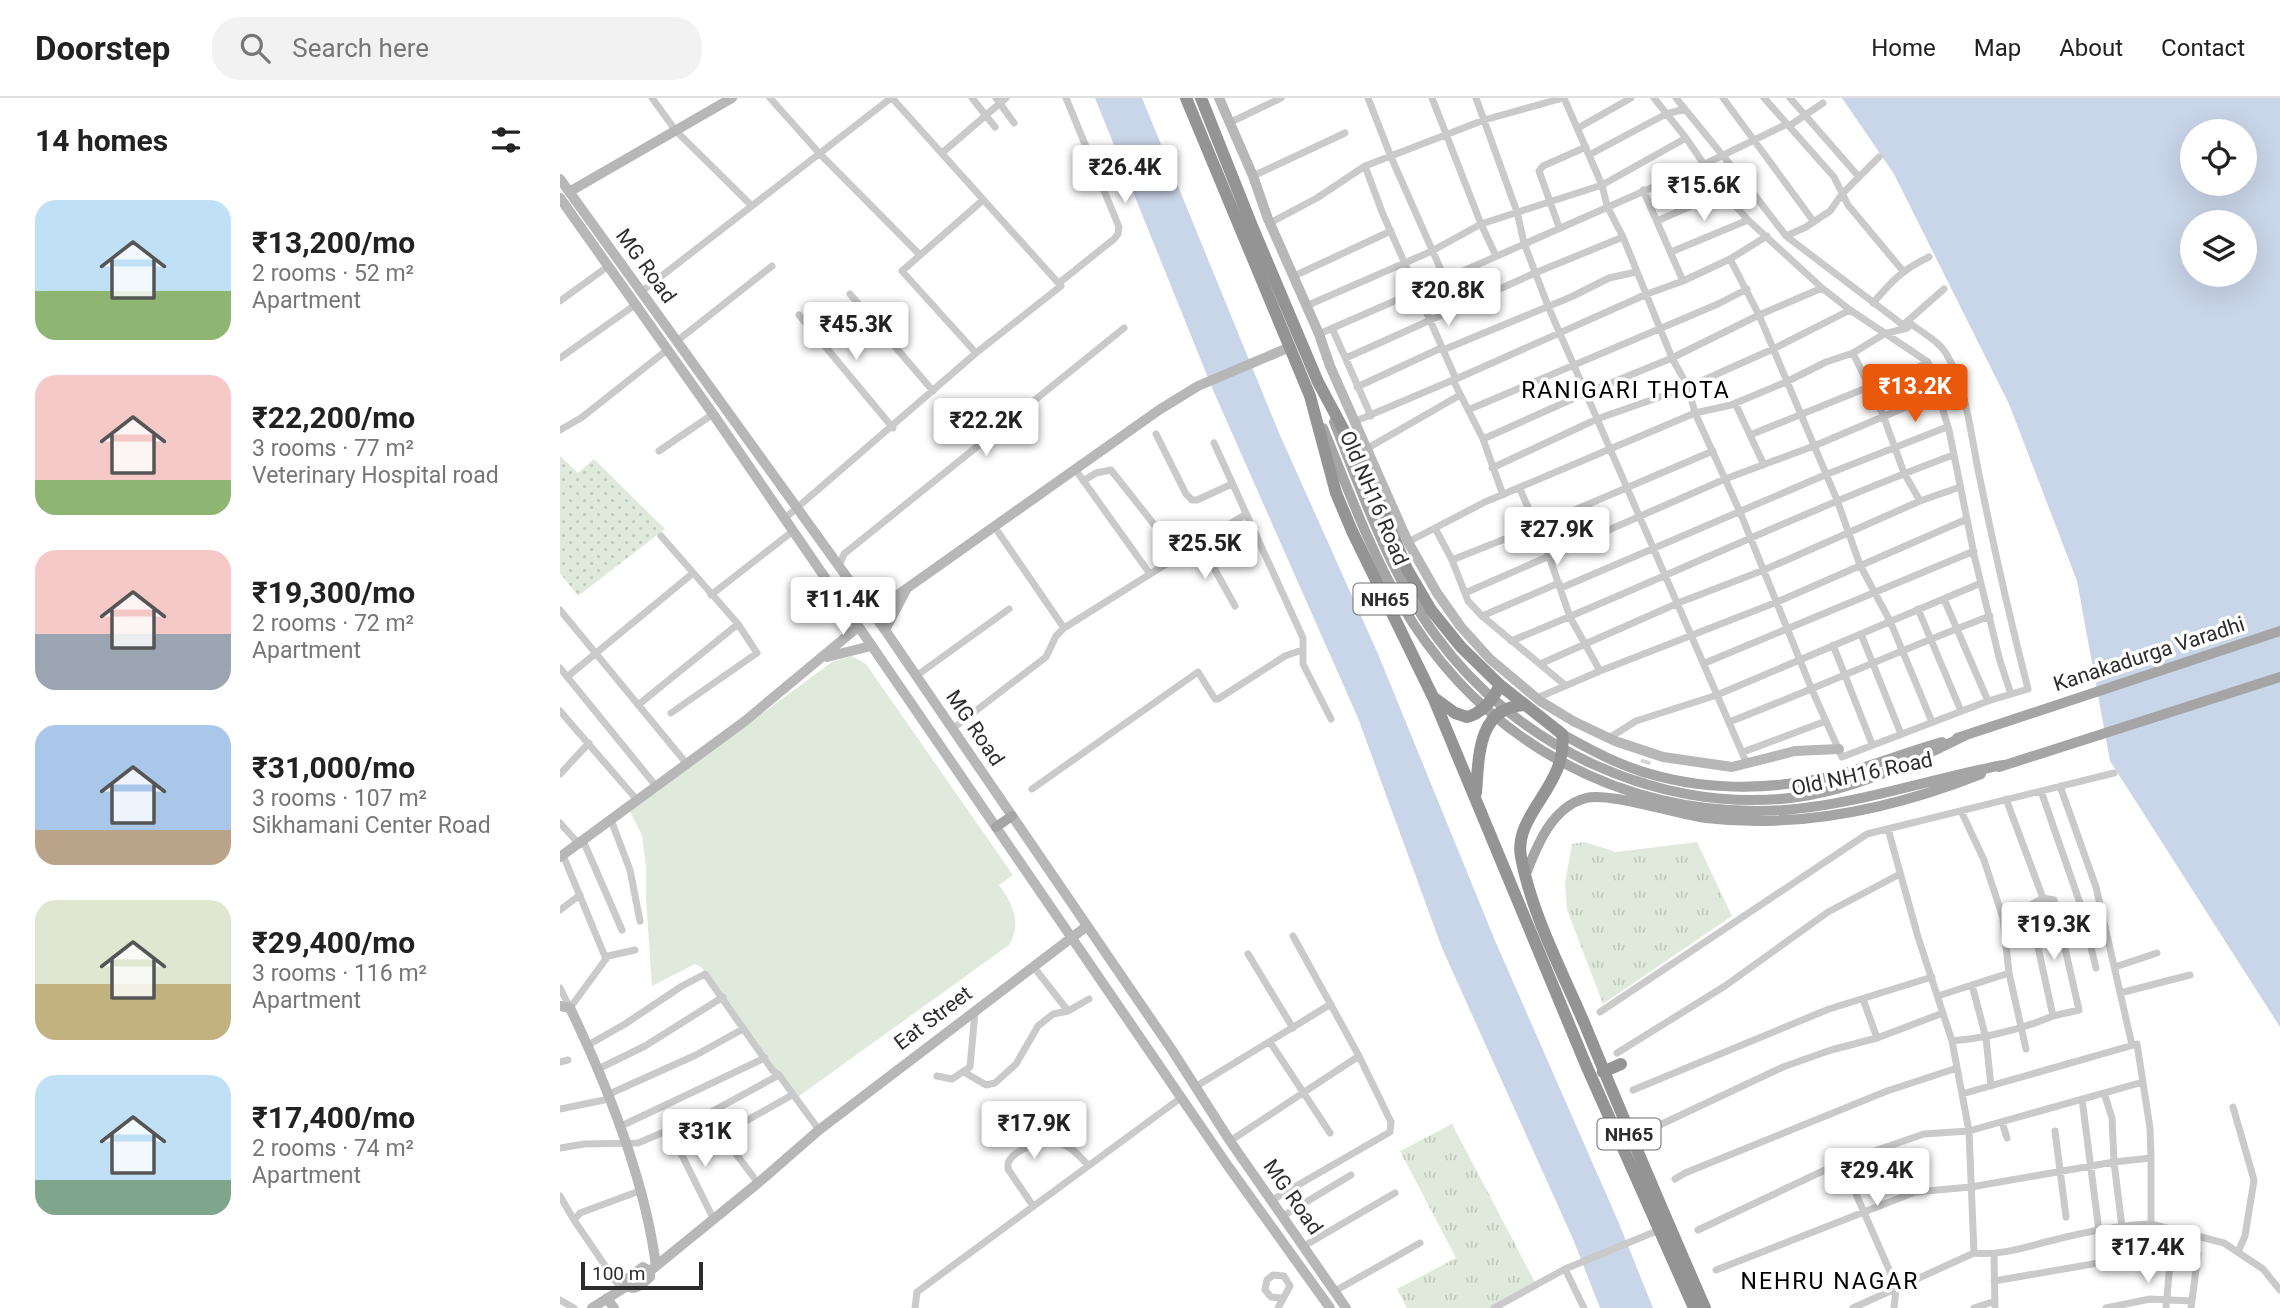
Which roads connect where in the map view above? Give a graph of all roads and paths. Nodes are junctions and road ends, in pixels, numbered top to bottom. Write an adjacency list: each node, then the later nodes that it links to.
1 (652, 98): 33 (street)
2 (732, 98): 33 (street)
3 (769, 98): 40 (street)
4 (891, 98): 39 (street); 40 (street)
5 (972, 98): 24 (street)
6 (1066, 98): 87 (street)
7 (1186, 98): 114 (highway, NH65)
8 (1201, 98): 114 (highway, NH65)
9 (1219, 98): 29 (street)
10 (1281, 98): 29 (street)
11 (1368, 98): 42 (street)
12 (1432, 98): 35 (street)
13 (1476, 98): 27 (street)
14 (1563, 98): 27 (street); 32 (street)
15 (1631, 98): 32 (street)
16 (1654, 98): 25 (street)
17 (1676, 98): 23 (street)
18 (1723, 98): 37 (street)
19 (1764, 98): 30 (street)
20 (1790, 98): 26 (street)
21 (1001, 100): 24 (street); 28 (street)
22 (1823, 103): 26 (street)
23 (1685, 109): 25 (street); 41 (street)
24 (985, 114): 31 (street); 39 (street)
25 (1666, 114): 36 (street); 38 (street)
26 (1806, 116): 30 (street); 46 (street)
27 (1484, 120): 35 (street); 60 (street)
28 (1014, 123)
29 (1229, 123): 48 (street)
30 (1788, 125): 37 (street); 54 (street)
31 (995, 127)
32 (1578, 128): 38 (street)
33 (676, 131): 55 (street); 58 (street)
34 (1345, 133): 48 (street)
35 (1447, 136): 42 (street); 65 (street)
36 (1686, 138): 44 (street); 51 (street)
37 (1756, 141): 41 (street); 63 (street)
38 (1587, 151): 51 (street); 57 (street)
39 (942, 153): 56 (street)
40 (820, 155): 58 (street); 74 (street)
41 (1723, 155): 44 (street); 68 (street)
42 (1391, 157): 45 (street); 72 (street)
43 (1879, 158): 49 (street)
44 (1703, 165): 52 (street); 53 (street)
45 (1365, 166): 64 (street); 67 (street)
46 (1851, 167): 47 (street); 49 (street)
47 (1842, 172)
48 (1253, 176): 64 (street)
49 (1859, 177): 54 (street)
50 (560, 178): 55 (street, MG Road)
51 (1602, 185): 57 (street); 59 (street)
52 (1643, 190): 59 (street); 62 (street)
53 (1723, 192): 61 (street); 62 (street)
54 (1842, 194): 63 (street); 81 (street)
55 (565, 195): 80 (street, MG Road); 92 (street, MG Road)
56 (983, 200): 74 (street); 87 (street)
57 (1550, 201): 60 (street); 66 (street)
58 (752, 206): 92 (street)
59 (1607, 206): 66 (street); 69 (street)
60 (1517, 212): 65 (street); 71 (street)
61 (1748, 220): 70 (street); 73 (street)
62 (1657, 221): 73 (street)
63 (1814, 222): 68 (street)
64 (1270, 223): 84 (street)
65 (1481, 224): 72 (street); 75 (street)
66 (1559, 227): 71 (street)
67 (1391, 230): 78 (street); 84 (street)
68 (1783, 233): 70 (street); 96 (street)
69 (1623, 237): 82 (street); 83 (street)
70 (1768, 237): 77 (street); 88 (street)
71 (1524, 243): 75 (street); 83 (street)
72 (1432, 251): 78 (street); 85 (street)
73 (1671, 252): 86 (street)
74 (920, 255): 119 (street)
75 (1496, 256): 85 (street)
76 (1929, 257): 81 (street)
77 (1730, 259): 86 (street); 90 (street)
78 (1405, 263): 89 (street); 98 (street)
79 (772, 266): 113 (street)
80 (607, 267): 95 (street); 97 (street, MG Road)
81 (1903, 271): 96 (street)
82 (1636, 272): 94 (street); 99 (street)
83 (1535, 273): 99 (street); 104 (street)
84 (1293, 276): 98 (street)
85 (1445, 279): 89 (street)
86 (1684, 281): 94 (street)
87 (1059, 283): 119 (street)
88 (1822, 288): 100 (street); 102 (street)
89 (1418, 289): 104 (street); 108 (street)
90 (1747, 289): 102 (street); 109 (street)
91 (1944, 289): 106 (street)
92 (641, 292): 113 (street, MG Road)
93 (850, 294): 131 (street)
94 (1647, 294): 109 (street); 110 (street)
95 (560, 301)
96 (1873, 303): 103 (street)
97 (635, 305): 117 (street, MG Road); 120 (street)
98 (1306, 306): 111 (street)
99 (1548, 306): 110 (street); 115 (street)
100 (1850, 310): 105 (street); 116 (street)
101 (799, 315): 146 (street)
102 (1759, 315): 116 (street); 122 (street)
103 (1893, 318): 105 (street); 106 (street)
104 (1430, 322): 115 (street); 121 (street)
105 (1875, 325): 112 (street)
106 (1905, 327): 112 (street); 248 (street)
107 (1125, 328): 194 (street)
108 (1332, 328): 111 (street); 121 (street)
109 (1661, 329): 122 (street); 124 (street)
110 (1559, 332): 124 (street); 125 (street)
111 (1319, 334): 114 (street); 144 (street)
112 (1884, 334): 118 (street); 123 (street)
113 (677, 341): 173 (street, MG Road)
114 (1296, 344): 126 (highway, NH65); 135 (highway, NH65); 161 (street)
115 (1442, 349): 125 (street); 128 (street)
116 (1773, 349): 127 (street); 129 (street)
117 (667, 350): 139 (street, MG Road); 147 (street)
118 (1853, 353): 127 (street); 130 (street)
119 (976, 354): 131 (street)
120 (560, 358)
121 (1346, 358): 128 (street)
122 (1672, 358): 129 (street); 132 (street)
123 (1928, 363): 130 (street); 133 (street)
124 (1575, 366): 132 (street); 137 (street)
125 (1455, 379): 134 (street); 142 (street)
126 (1318, 382): 245 (highway, NH65); 252 (main road, Old NH16 Road)
127 (1786, 382): 136 (street); 140 (street)
128 (1357, 387): 142 (street)
129 (1688, 387): 138 (street); 143 (street)
130 (1870, 387): 140 (street); 141 (street)
131 (933, 391): 146 (street)
132 (1586, 393): 143 (street); 150 (street)
133 (1939, 393): 141 (street); 145 (street)
134 (1460, 395): 137 (street); 153 (street)
135 (1310, 396): 250 (highway, NH65); 252 (main road, Old NH16 Road)
136 (1735, 403): 138 (street); 149 (street)
137 (1468, 410): 150 (street)
138 (1695, 413): 155 (street); 156 (street)
139 (713, 414): 157 (street); 177 (street, MG Road)
140 (1801, 415): 149 (street); 152 (street)
141 (1883, 415): 152 (street); 154 (street)
142 (1371, 416): 144 (street)
143 (1597, 419): 155 (street); 160 (street)
144 (1356, 421): 153 (street)
145 (1947, 427): 154 (street); 158 (street)
146 (893, 428): 173 (street)
147 (560, 430)
148 (1156, 434): 166 (street)
149 (1750, 435): 159 (street)
150 (1483, 439): 160 (street)
151 (1214, 443): 166 (street)
152 (1814, 446): 159 (street); 163 (street)
153 (1368, 448): 186 (street)
154 (1894, 448): 162 (street); 163 (street)
155 (1610, 449): 168 (street); 169 (street)
156 (1713, 450): 164 (street); 168 (street)
157 (659, 451)
158 (1953, 455): 162 (street); 167 (street)
159 (1764, 465): 164 (street)
160 (1492, 468): 170 (street)
161 (1075, 469): 165 (street); 179 (street)
162 (1904, 473): 171 (street); 172 (street)
163 (1825, 475): 171 (street); 174 (street)
164 (1725, 479): 174 (street); 176 (street)
165 (1083, 481): 190 (street); 197 (street)
166 (1232, 484): 175 (street)
167 (1960, 487): 172 (street); 178 (street)
168 (1627, 488): 176 (street); 180 (street)
169 (1520, 489): 170 (street); 180 (street)
170 (1503, 495): 181 (street)
171 (1837, 500): 183 (street); 185 (street)
172 (1920, 502): 183 (street)
173 (796, 508): 177 (street); 194 (street, MG Road)
174 (1740, 512): 185 (street); 188 (street)
175 (1245, 514): 187 (street); 231 (street)
176 (1639, 517): 188 (street); 191 (street)
177 (784, 519): 182 (street, MG Road)
178 (1967, 519): 189 (street); 193 (street)
179 (994, 526): 201 (street); 220 (street)
180 (1537, 526): 191 (street); 192 (street)
181 (1435, 528): 186 (street); 192 (street)
182 (793, 531): 204 (street); 218 (street, MG Road)
183 (1848, 534): 193 (street); 195 (street)
184 (661, 537): 196 (street)
185 (1748, 537): 195 (street); 198 (street)
186 (1408, 542): 251 (street)
187 (1200, 543): 190 (street); 208 (street)
188 (1653, 548): 198 (street); 200 (street)
189 (1974, 551): 199 (street); 203 (street)
190 (1178, 556): 197 (street)
191 (1549, 556): 200 (street); 202 (street)
192 (1452, 560): 202 (street)
193 (1860, 565): 203 (street); 206 (street)
194 (839, 566): 212 (street, MG Road)
195 (1763, 570): 206 (street); 207 (street)
196 (692, 574): 204 (street); 233 (street)
197 (1150, 574): 220 (street)
198 (1664, 576): 207 (street); 215 (street)
199 (1981, 583): 205 (street); 214 (street)
200 (1560, 585): 213 (street); 215 (street)
201 (908, 586): 212 (street); 222 (street)
202 (1465, 593): 213 (street)
203 (1876, 594): 216 (street); 219 (street)
204 (711, 595): 217 (street)
205 (1944, 599): 210 (street); 221 (street)
206 (1777, 602): 219 (street); 225 (street)
207 (1678, 603): 225 (street); 228 (street)
208 (1235, 606)
209 (1009, 609): 242 (street)
210 (1918, 609): 216 (street); 226 (street)
211 (560, 610): 233 (street)
212 (872, 613): 222 (street, MG Road)
213 (1482, 616): 227 (street)
214 (1990, 616): 221 (street); 248 (street)
215 (1570, 617): 227 (street); 228 (street)
216 (1890, 621): 224 (street); 232 (street)
217 (738, 624): 254 (street); 258 (street)
218 (858, 627): 230 (street, MG Road); 234 (street)
219 (1787, 627): 235 (street); 236 (street)
220 (1064, 628): 263 (street)
221 (1959, 628): 226 (street); 253 (street)
222 (885, 630): 242 (street, MG Road)
223 (2280, 631): 266 (main road, Kanakadurga Varadhi)
224 (1861, 634): 229 (street); 237 (street)
225 (1692, 635): 236 (street); 240 (street)
226 (1931, 638): 232 (street); 257 (street)
227 (1511, 641): 238 (street)
228 (1585, 644): 238 (street); 240 (street)
229 (1833, 645): 235 (street); 241 (street)
230 (871, 646): 234 (street); 288 (street, MG Road)
231 (1302, 650): 259 (street); 279 (street)
232 (1901, 650): 237 (street); 262 (street)
233 (596, 652): 243 (street); 254 (street)
234 (823, 658): 272 (street)
235 (1800, 660): 247 (street); 249 (street)
236 (1705, 663): 249 (street)
237 (1873, 663): 241 (street); 265 (street)
238 (1540, 664): 246 (street)
239 (560, 668): 243 (street)
240 (1600, 671): 246 (street)
241 (1846, 674): 247 (street); 269 (street)
242 (916, 676): 263 (street, MG Road)
243 (567, 677): 277 (street)
244 (2280, 677): 274 (main road)
245 (1500, 685): 250 (highway); 255 (highway, NH65)
246 (1565, 685): 251 (street)
247 (1812, 690): 260 (street); 261 (street)
248 (2011, 694): 253 (street)
249 (1717, 695): 261 (street); 267 (street)
250 (1433, 697): 281 (highway, NH65)
251 (1537, 698): 267 (street)
252 (1484, 699): 266 (main road, Old NH16 Road); 274 (main road, Old NH16 Road)
253 (1988, 701): 257 (street)
254 (638, 705): 272 (street)
255 (1524, 705): 264 (highway, NH65); 281 (highway)
256 (560, 711): 268 (street)
257 (1961, 711): 262 (street)
258 (671, 713)
259 (1331, 719)
260 (1826, 721): 270 (street); 271 (street)
261 (1729, 722): 271 (street)
262 (1932, 722): 265 (street)
263 (952, 729): 285 (street, MG Road)
264 (1562, 734): 266 (main road); 291 (highway, NH65)
265 (1901, 734): 269 (street)
266 (1964, 736)
267 (1608, 738): 273 (street)
268 (589, 743): 276 (street); 283 (street)
269 (1872, 744): 270 (street)
270 (1839, 749): 273 (street)
271 (1743, 752): 273 (street)
272 (687, 764): 277 (street)
273 (1747, 764)
274 (2003, 765): 294 (main road)
275 (2114, 773): 278 (street)
276 (560, 774)
277 (656, 786): 283 (street)
278 (2060, 786): 280 (street); 309 (street)
279 (1032, 789)
280 (2041, 791): 282 (street); 310 (street)
281 (1476, 796): 293 (highway, NH65)
282 (2006, 799): 284 (street); 297 (street)
283 (637, 800): 286 (street)
284 (1961, 811): 289 (street); 311 (street)
285 (1012, 816): 288 (main road); 300 (street, MG Road)
286 (611, 820): 290 (street); 299 (street)
287 (560, 823): 290 (street)
288 (996, 827): 303 (street, MG Road)
289 (1888, 829): 295 (street); 325 (street)
290 (579, 844): 292 (street); 301 (street)
291 (1521, 855): 293 (highway); 294 (highway, NH65)
292 (562, 856): 296 (street)
293 (1502, 860): 399 (highway, NH65)
294 (1526, 874): 344 (highway, NH65)
295 (1900, 874): 313 (street); 340 (street)
296 (580, 895): 298 (street); 307 (street)
297 (2043, 898): 327 (street); 327 (street)
298 (560, 910)
299 (640, 921)
300 (1087, 926): 303 (street, Eat Street); 349 (street, MG Road)
301 (622, 930)
302 (1293, 936): 321 (street)
303 (1070, 937): 308 (street, Eat Street); 355 (street, MG Road)
304 (635, 950): 307 (street)
305 (2157, 953): 309 (street)
306 (1248, 954): 328 (street)
307 (606, 959): 322 (street)
308 (1033, 966): 323 (street); 324 (street, Eat Street)
309 (2115, 967): 316 (street)
310 (2096, 968)
311 (2009, 973): 314 (street); 330 (street)
312 (2190, 975): 316 (street)
313 (1932, 977): 317 (street); 320 (street)
314 (1972, 985): 317 (street); 332 (street)
315 (560, 988): 322 (street)
316 (2120, 993): 336 (street)
317 (1938, 996): 326 (street)
318 (723, 997): 329 (street); 335 (street); 342 (street)
319 (1089, 999): 323 (street)
320 (1863, 999): 331 (street); 350 (street)
321 (1331, 1004): 328 (street); 338 (street)
322 (565, 1007): 335 (street)
323 (1068, 1011): 343 (street)
324 (975, 1012): 343 (street); 363 (street, Eat Street)
325 (1600, 1012)
326 (1943, 1013): 331 (street); 333 (street)
327 (2053, 1016): 330 (street)
328 (1293, 1028): 334 (street)
329 (744, 1029): 339 (street); 356 (street)
330 (2020, 1029): 332 (street); 337 (street)
331 (1877, 1038): 364 (street)
332 (1986, 1038): 333 (street); 348 (street)
333 (1952, 1041): 341 (street)
334 (1270, 1042): 349 (street); 351 (street)
335 (588, 1045): 342 (street)
336 (2132, 1045): 347 (street); 348 (street)
337 (2026, 1049)
338 (1359, 1056): 351 (street); 388 (street)
339 (765, 1058): 345 (street); 362 (street)
340 (1619, 1058): 344 (highway)
341 (1957, 1068): 353 (street); 382 (street)
342 (598, 1069): 356 (street)
343 (964, 1072): 346 (street)
344 (1603, 1072): 412 (highway, NH65)
345 (779, 1076): 354 (street); 360 (street)
346 (937, 1076)
347 (2143, 1082): 352 (street); 375 (street)
348 (1991, 1086): 353 (street)
349 (1195, 1087): 371 (street, MG Road)
350 (1633, 1090)
351 (1302, 1093): 369 (street); 371 (street)
352 (2104, 1093): 357 (street); 377 (street)
353 (1962, 1094): 366 (street)
354 (792, 1095): 363 (street); 368 (street)
355 (1182, 1097): 378 (street); 424 (street, MG Road)
356 (608, 1098): 359 (street); 362 (street)
357 (2082, 1099): 361 (street); 379 (street)
358 (2233, 1107): 403 (street)
359 (560, 1109)
360 (711, 1112): 365 (street); 368 (street)
361 (2002, 1122): 366 (street); 370 (street)
362 (619, 1127): 372 (street)
363 (818, 1130): 383 (street, Eat Street)
364 (1649, 1130)
365 (670, 1131): 372 (street); 374 (street)
366 (1969, 1131): 376 (street); 384 (street)
367 (2055, 1131): 380 (street)
368 (723, 1133): 374 (street); 383 (street)
369 (1330, 1133)
370 (2007, 1138)
371 (1230, 1141): 388 (street, MG Road)
372 (625, 1143): 373 (street); 385 (street)
373 (560, 1148)
374 (680, 1149): 394 (street)
375 (2151, 1158): 377 (street); 395 (street)
376 (1842, 1162): 390 (street); 397 (street)
377 (2114, 1162): 379 (street); 396 (street)
378 (1088, 1165): 389 (street); 389 (street)
379 (2090, 1167): 380 (street); 398 (street)
380 (2061, 1172): 384 (street); 392 (street)
381 (1351, 1175): 391 (street)
382 (1675, 1179)
383 (758, 1183): 394 (street, Eat Street)
384 (1971, 1187): 390 (street); 404 (street)
385 (642, 1190): 393 (street); 407 (street)
386 (1395, 1193): 401 (street)
387 (560, 1196): 393 (street)
388 (1272, 1200): 391 (street, MG Road)
389 (1033, 1206): 423 (street)
390 (1863, 1210): 408 (street); 413 (street)
391 (1283, 1216): 401 (street, MG Road)
392 (2066, 1217)
393 (575, 1220): 411 (street)
394 (714, 1220): 407 (street, Eat Street)
395 (2151, 1224): 396 (street); 403 (street)
396 (2122, 1227): 398 (street)
397 (1698, 1230)
398 (2099, 1231): 405 (street)
399 (1654, 1233): 406 (street); 412 (highway, NH65)
400 (1420, 1243): 414 (street)
401 (1304, 1246): 414 (street, MG Road)
402 (2171, 1252): 409 (street); 418 (street); 419 (street)
403 (2238, 1252): 410 (street)
404 (1974, 1253): 405 (street); 413 (street)
405 (1994, 1255): 409 (street)
406 (1568, 1268): 426 (street); 427 (street)
407 (653, 1269): 411 (street, Eat Street)
408 (1716, 1270)
409 (1994, 1281): 417 (street)
410 (2279, 1285)
411 (624, 1287): 415 (street)
412 (1690, 1287): 428 (highway, NH65); 429 (highway, NH65)
413 (1896, 1289): 430 (street); 431 (street)
414 (1335, 1291): 425 (street, MG Road)
415 (607, 1298): 421 (street); 422 (street)
416 (560, 1300): 420 (street)
417 (1995, 1304): 432 (street)
418 (2166, 1304): 419 (street); 433 (street)
419 (2192, 1305)
420 (574, 1308)
421 (592, 1308)
422 (614, 1308)
423 (915, 1308)
424 (1330, 1308)
425 (1346, 1308)
426 (1494, 1308)
427 (1584, 1308)
428 (1693, 1308)
429 (1705, 1308)
430 (1853, 1308)
431 (1894, 1308)
432 (1974, 1308)
433 (2106, 1308)

